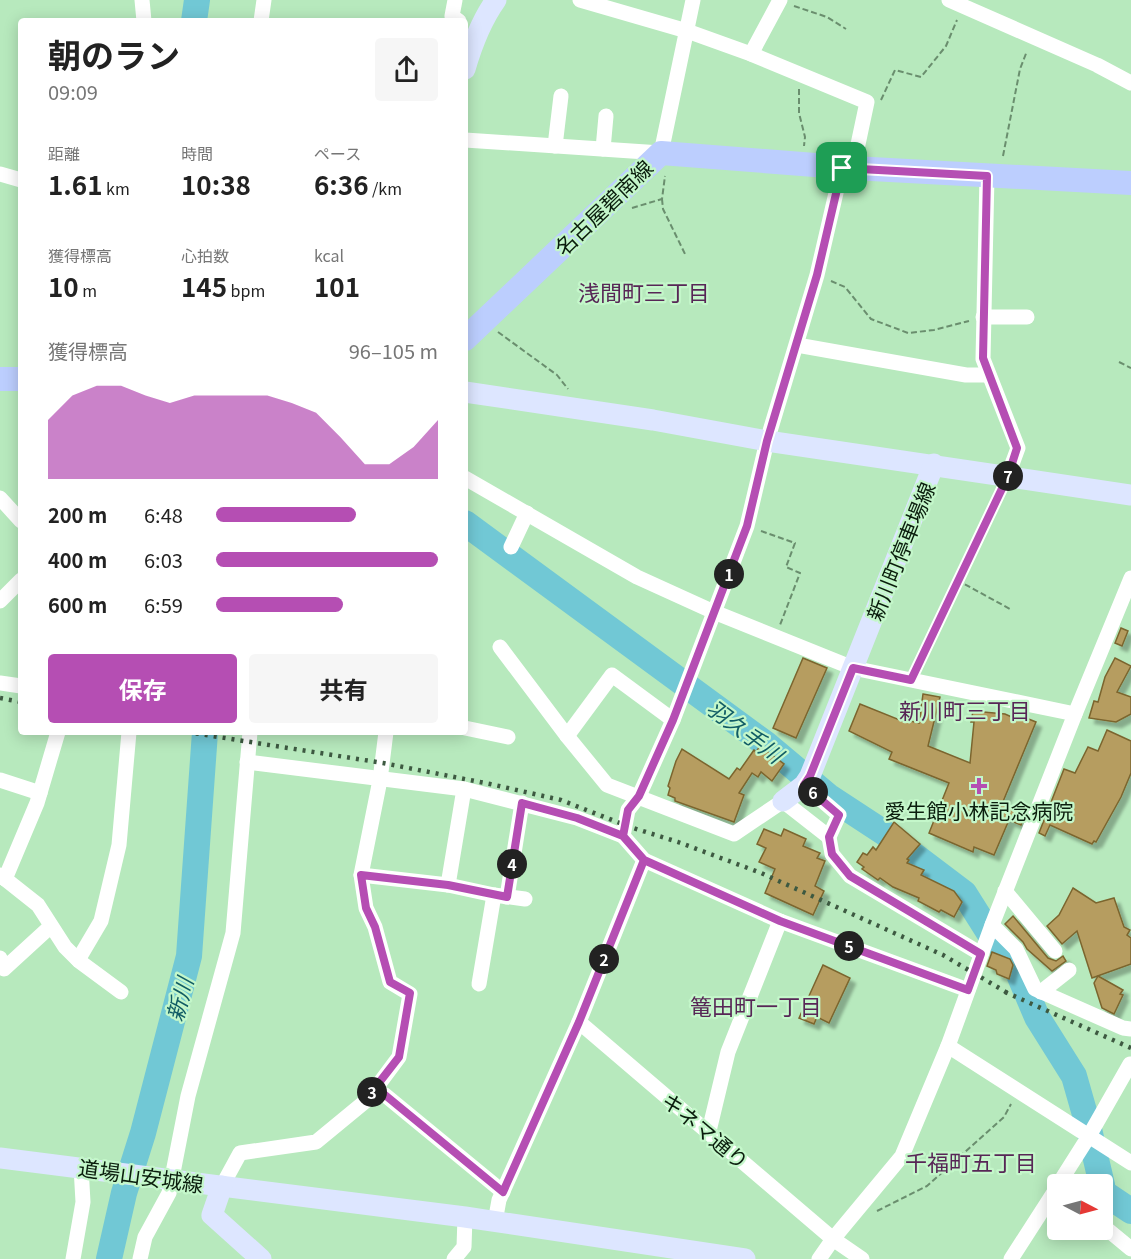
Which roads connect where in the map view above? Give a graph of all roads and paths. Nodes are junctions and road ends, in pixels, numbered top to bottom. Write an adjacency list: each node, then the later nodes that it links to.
1 (142, 0): 10 (street)
2 (264, 0): 11 (street)
3 (455, 0): 12 (street)
4 (495, 0): 13 (main road)
5 (580, 0): 15 (street)
6 (693, 0): 15 (street)
7 (949, 0): 9 (street)
8 (784, 2): 14 (path); 17 (street)
9 (963, 6): 16 (street); 22 (path)
10 (144, 18)
11 (261, 18)
12 (455, 18)
13 (473, 24): 18 (main road)
14 (846, 29)
15 (687, 31): 17 (street); 27 (street)
16 (1033, 37): 20 (street); 31 (path)
17 (751, 54): 19 (street)
18 (468, 59)
19 (799, 74): 22 (street); 28 (path)
20 (1131, 83)
21 (561, 96): 25 (street)
22 (867, 102): 29 (street)
23 (606, 116): 26 (street)
24 (468, 140): 25 (street)
25 (555, 146): 26 (street)
26 (603, 149): 27 (street)
27 (661, 153): 28 (main road, 名古屋碧南線); 39 (main road, 名古屋碧南線)
28 (801, 164): 29 (main road, 名古屋碧南線)
29 (848, 168): 31 (main road, 名古屋碧南線); 36 (street)
30 (0, 174): 32 (street)
31 (993, 176): 33 (main road, 名古屋碧南線); 37 (street)
32 (18, 179)
33 (1131, 183)
34 (662, 199): 35 (path)
35 (686, 256)
36 (817, 275): 37 (path); 41 (street)
37 (983, 317): 38 (street); 44 (street)
38 (1027, 317)
39 (483, 321): 40 (main road, 名古屋碧南線); 48 (path)
40 (468, 336)
41 (797, 345): 44 (street); 49 (street)
42 (1119, 362): 43 (path)
43 (1131, 368)
44 (989, 375): 51 (street)
45 (0, 379): 46 (main road)
46 (18, 379)
47 (468, 392): 48 (main road, 新川町停車場線)
48 (573, 409): 49 (main road, 新川町停車場線)
49 (767, 441): 50 (main road, 新川町停車場線); 57 (street)
50 (934, 464): 51 (main road); 67 (main road, 新川町停車場線)
51 (1008, 476): 53 (main road); 60 (path)
52 (468, 480): 55 (street)
53 (1131, 495)
54 (0, 498): 56 (street)
55 (527, 513): 58 (street); 64 (street)
56 (18, 518)
57 (747, 526): 64 (street); 65 (path)
58 (512, 547)
59 (1131, 578): 71 (street)
60 (957, 580): 63 (path); 68 (path)
61 (18, 583): 62 (street)
62 (0, 601)
63 (1010, 609)
64 (714, 612): 65 (street); 72 (street)
65 (775, 636): 67 (street)
66 (500, 647): 78 (street)
67 (853, 668): 68 (street); 83 (main road, 新川町停車場線)
68 (911, 680): 71 (street)
69 (0, 683): 70 (street)
70 (18, 686)
71 (1075, 714): 95 (street)
72 (673, 720): 78 (street); 86 (street)
73 (468, 729): 79 (street)
74 (57, 735): 85 (street)
75 (129, 735): 104 (street)
76 (250, 735): 80 (street)
77 (386, 735): 82 (street)
78 (567, 736): 86 (street)
79 (508, 737)
80 (247, 762): 82 (street); 122 (street)
81 (0, 780): 85 (street)
82 (380, 780): 84 (street); 92 (street)
83 (804, 785): 87 (main road, 新川町停車場線); 90 (street)
84 (464, 789): 88 (street); 94 (street)
85 (40, 793): 93 (street)
86 (639, 796): 87 (street); 89 (street)
87 (783, 801): 90 (street)
88 (522, 803): 89 (street); 96 (street)
89 (623, 836): 91 (street)
90 (829, 837): 102 (street)
91 (644, 860): 98 (street); 110 (street)
92 (361, 875): 94 (street); 115 (street)
93 (2, 877): 100 (street)
94 (448, 885): 96 (street)
95 (1005, 891): 99 (street); 101 (street)
96 (500, 896): 97 (street); 106 (street)
97 (525, 899)
98 (780, 921): 107 (street); 116 (street)
99 (992, 925): 102 (street); 109 (street)
100 (51, 926): 103 (street); 104 (street)
101 (1055, 951)
102 (981, 954): 107 (street)
103 (0, 958)
104 (78, 960): 108 (street)
105 (1069, 970): 109 (street)
106 (479, 984)
107 (968, 990): 112 (street)
108 (121, 992)
109 (1041, 992): 111 (street)
110 (579, 1022): 116 (street, キネマ通り); 124 (street)
111 (1131, 1029)
112 (948, 1046): 114 (street); 130 (street)
113 (1130, 1064): 117 (street)
114 (1017, 1090): 117 (street); 126 (path)
115 (371, 1093): 123 (street); 124 (street)
116 (709, 1131): 130 (street, キネマ通り)
117 (1089, 1136): 119 (street); 121 (street)
118 (0, 1158): 120 (main road, 道場山安城線)
119 (1131, 1163)
120 (87, 1168): 122 (main road, 道場山安城線); 132 (street)
121 (1065, 1174)
122 (167, 1178): 123 (main road, 道場山安城線); 133 (street)
123 (222, 1186): 127 (main road); 134 (main road, 道場山安城線)
124 (503, 1192): 128 (street)
125 (1047, 1203): 139 (street)
126 (874, 1212)
127 (465, 1217): 128 (main road); 135 (street)
128 (495, 1222): 136 (main road)
129 (1113, 1234): 131 (street)
130 (833, 1239): 137 (street); 138 (street, キネマ通り)
131 (1131, 1249)
132 (73, 1259)
133 (140, 1259)
134 (261, 1259)
135 (454, 1259)
136 (745, 1259)
137 (819, 1259)
138 (862, 1259)
139 (1011, 1259)

